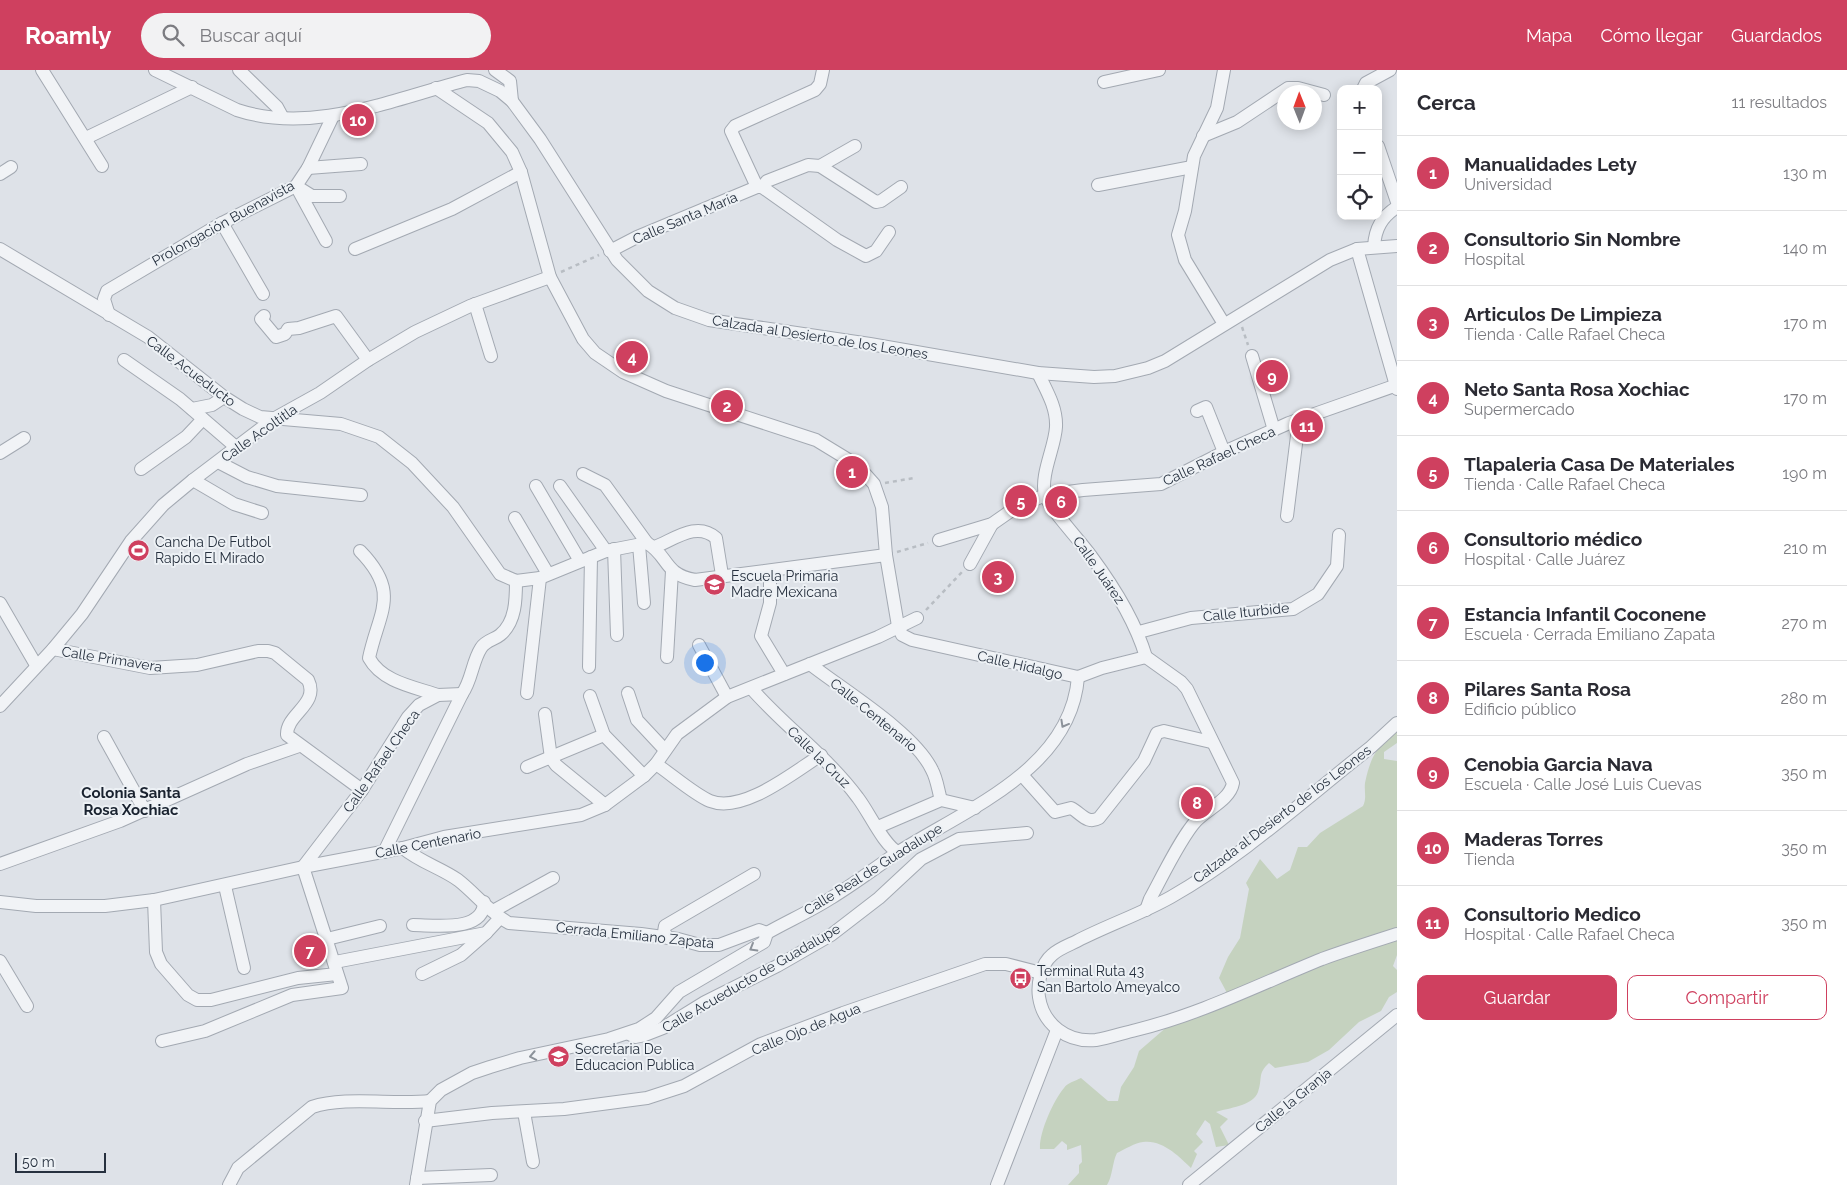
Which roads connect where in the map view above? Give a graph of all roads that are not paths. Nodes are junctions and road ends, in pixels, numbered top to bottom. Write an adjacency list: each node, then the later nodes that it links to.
1 (42, 70): 18 (street)
2 (155, 70): 11 (street, Calzada al Desierto de los Leones)
3 (239, 70): 16 (street)
4 (495, 70): 14 (street)
5 (823, 70): 31 (street)
6 (1159, 70): 9 (street)
7 (1224, 70): 17 (street)
8 (1390, 70): 10 (street)
9 (1104, 82)
10 (1366, 85)
11 (192, 87): 16 (street, Calzada al Desierto de los Leones); 18 (street)
12 (436, 88): 14 (street, Calzada al Desierto de los Leones); 15 (street, Calzada al Desierto de los Leones); 27 (street)
13 (1324, 95): 17 (street)
14 (512, 101): 44 (street, Calzada al Desierto de los Leones)
15 (333, 116): 16 (street, Calzada al Desierto de los Leones); 26 (street, Prolongación Buenavista)
16 (283, 118)
17 (1203, 136): 25 (street)
18 (86, 138): 22 (street)
19 (855, 146): 23 (street)
20 (1382, 158): 34 (street)
21 (361, 164): 26 (street)
22 (102, 166)
23 (820, 166): 31 (street, Calle Santa María); 32 (street)
24 (11, 167): 28 (street)
25 (1192, 167): 29 (street); 50 (street)
26 (308, 168): 30 (street, Prolongación Buenavista)
27 (521, 172): 42 (street); 45 (street)
28 (0, 174)
29 (1098, 185)
30 (296, 186): 33 (street); 36 (street, Prolongación Buenavista); 38 (street)
31 (759, 187): 37 (street); 44 (street, Calle Santa María)
32 (902, 187)
33 (340, 196)
34 (1397, 202)
35 (1397, 207): 40 (street)
36 (222, 223): 46 (street); 48 (street, Prolongación Buenavista)
37 (889, 232)
38 (326, 241)
39 (1397, 246): 40 (street, Calzada al Desierto de los Leones)
40 (1374, 247): 43 (street, Calzada al Desierto de los Leones)
41 (0, 249): 48 (street, Calle Acueducto)
42 (355, 249)
43 (1357, 249): 50 (street, Calzada al Desierto de los Leones); 56 (street)
44 (610, 251): 55 (street, Calzada al Desierto de los Leones)
45 (550, 277): 47 (street, Calle Acoltitla); 85 (street)
46 (263, 294)
47 (475, 304): 51 (street); 54 (street, Calle Acoltitla)
48 (109, 315): 57 (street, Calle Acueducto)
49 (264, 316): 54 (street)
50 (1224, 324): 55 (street, Calzada al Desierto de los Leones)
51 (491, 356)
52 (1252, 356): 63 (street)
53 (124, 360): 58 (street)
54 (368, 360): 60 (street, Calle Acoltitla)
55 (1038, 373): 75 (street)
56 (1397, 387): 62 (street, Calle Rafael Checa)
57 (224, 397): 58 (street); 60 (street, Calle Acueducto)
58 (192, 410): 61 (street)
59 (1197, 411): 66 (street)
60 (276, 418): 65 (street, Calle Acoltitla); 92 (street, Calle Acueducto)
61 (202, 419): 65 (street); 69 (street)
62 (1299, 420): 63 (street, Calle Rafael Checa); 77 (street)
63 (1274, 430): 66 (street, Calle Rafael Checa)
64 (24, 438): 67 (street)
65 (238, 448): 68 (street, Calle Acoltitla)
66 (1224, 452): 75 (street, Calle Rafael Checa)
67 (0, 453)
68 (218, 462): 71 (street, Calle Acoltitla); 74 (street)
69 (141, 469)
70 (583, 474): 82 (street)
71 (193, 480): 76 (street); 100 (street, Calle Acoltitla)
72 (536, 486): 86 (street)
73 (560, 486): 83 (street)
74 (361, 495)
75 (1045, 495): 79 (street, Calle Rafael Checa); 97 (street, Calle Juárez)
76 (262, 513)
77 (1287, 516)
78 (514, 518): 91 (street)
79 (992, 524): 81 (street, Calle Rafael Checa); 87 (street)
80 (1339, 535): 97 (street, Calle Iturbide)
81 (939, 540)
82 (647, 545): 83 (street); 88 (street); 90 (street); 94 (street)
83 (610, 550): 86 (street); 98 (street)
84 (360, 551): 112 (street)
85 (886, 555): 89 (street); 96 (street)
86 (585, 559): 91 (street); 105 (street)
87 (970, 564)
88 (672, 571): 90 (street); 101 (street)
89 (770, 571): 90 (street); 106 (street)
90 (722, 575)
91 (544, 576): 92 (street); 109 (street)
92 (516, 581): 111 (street)
93 (0, 603): 104 (street)
94 (644, 603)
95 (917, 618): 96 (street, Calle Centenario)
96 (898, 626): 103 (street, Calle Centenario); 107 (street, Calle Hidalgo)
97 (1138, 632): 102 (street, Calle Juárez)
98 (616, 635)
99 (699, 645): 114 (street)
100 (53, 649): 104 (street, Calle Acoltitla); 121 (street, Calle Primavera)
101 (667, 657)
102 (1146, 657): 107 (street, Calle Hidalgo); 120 (street)
103 (810, 664): 106 (street, Calle Centenario); 130 (street, Calle Centenario)
104 (36, 666): 115 (street, Calle Acoltitla)
105 (589, 667)
106 (784, 674): 108 (street, Calle Centenario)
107 (1078, 678): 127 (street, Calle Real de Guadalupe, one-way to 127)
108 (751, 688): 114 (street, Calle Centenario); 123 (street, Calle la Cruz)
109 (527, 693)
110 (628, 693): 122 (street)
111 (462, 694): 112 (street, Calle Rafael Checa); 137 (street)
112 (438, 695): 129 (street, Calle Rafael Checa)
113 (590, 696): 118 (street)
114 (726, 697): 122 (street, Calle Centenario)
115 (0, 706)
116 (544, 714): 124 (street)
117 (1397, 723): 147 (street, Calzada al Desierto de los Leones)
118 (604, 735): 124 (street); 128 (street)
119 (104, 737): 133 (street)
120 (1212, 742): 127 (street); 147 (street)
121 (299, 746): 129 (street); 133 (street)
122 (665, 750): 125 (street, Calle Centenario)
123 (820, 755): 125 (street); 134 (street, Calle la Cruz)
124 (552, 758): 126 (street); 131 (street)
125 (656, 764): 128 (street, Calle Centenario)
126 (527, 767)
127 (1022, 775): 132 (street, Calle Real de Guadalupe)
128 (644, 776): 131 (street, Calle Centenario)
129 (362, 790): 140 (street, Calle Rafael Checa)
130 (941, 800): 132 (street); 134 (street)
131 (605, 805): 136 (street, Calle Centenario)
132 (975, 808): 138 (street, Calle Real de Guadalupe)
133 (145, 811): 139 (street)
134 (878, 827): 138 (street, Calle la Cruz)
135 (1027, 834): 163 (street, Calle Acueducto de Guadalupe)
136 (404, 848): 137 (street, Calle Centenario); 146 (street, Cerrada Emiliano Zapata)
137 (384, 852): 140 (street, Calle Centenario)
138 (898, 852): 151 (street, Calle Real de Guadalupe)
139 (1, 860)
140 (303, 867): 143 (street, Calle Centenario); 154 (street)
141 (754, 874): 153 (street)
142 (553, 878): 146 (street)
143 (224, 886): 144 (street, Calle Centenario); 156 (street)
144 (154, 900): 145 (street, Calle Centenario); 157 (street)
145 (0, 902)
146 (492, 910): 148 (street); 150 (street); 153 (street, Cerrada Emiliano Zapata)
147 (1146, 910): 158 (street, Calzada al Desierto de los Leones)
148 (414, 924)
149 (380, 926): 154 (street)
150 (486, 933): 157 (street); 159 (street)
151 (767, 933): 153 (street, Cerrada Emiliano Zapata); 163 (street, Calle Real de Guadalupe, one-way to 163)
152 (1397, 934): 162 (street)
153 (668, 938)
154 (327, 939): 157 (street)
155 (0, 961): 160 (street)
156 (244, 968)
157 (336, 968): 164 (street)
158 (1041, 973): 162 (street, Calzada al Desierto de los Leones); 166 (street, Calle Ojo de Agua)
159 (422, 974)
160 (27, 1006)
161 (1397, 1015): 173 (street, Calle la Granja)
162 (1057, 1030): 172 (street)
163 (626, 1033): 165 (street, Calle Real de Guadalupe, one-way to 165)
164 (162, 1041)
165 (430, 1101): 167 (street); 171 (street)
166 (524, 1112): 167 (street, Calle Ojo de Agua); 168 (street)
167 (425, 1121): 170 (street)
168 (532, 1162)
169 (491, 1175): 170 (street)
170 (417, 1181)
171 (229, 1185)
172 (997, 1185)
173 (1189, 1185)

